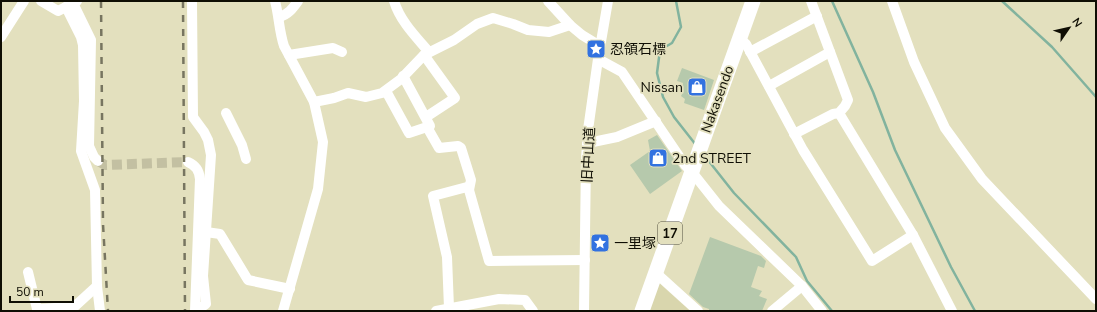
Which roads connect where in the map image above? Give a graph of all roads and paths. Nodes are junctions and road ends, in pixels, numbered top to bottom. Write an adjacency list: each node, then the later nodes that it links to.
1 (24, 1): 16 (street)
2 (41, 1): 12 (street)
3 (192, 1): 40 (street)
4 (275, 1): 14 (street)
5 (298, 1): 14 (street)
6 (394, 1): 22 (street)
7 (548, 1): 15 (street)
8 (608, 1): 18 (street, 旧中山道)
9 (753, 1): 17 (highway, Nakasendo / 17)
10 (811, 1): 13 (street)
11 (892, 1): 48 (street)
12 (72, 3): 36 (street); 45 (street)
13 (817, 16): 20 (street); 21 (street)
14 (279, 17): 23 (street)
15 (570, 25): 18 (street); 22 (street)
16 (1, 38)
17 (739, 38): 20 (street); 38 (highway, Nakasendo / 17)
18 (600, 46): 24 (street, 旧中山道)
19 (342, 52): 23 (street)
20 (750, 52): 26 (street)
21 (830, 52): 26 (street); 30 (street)
22 (427, 54): 25 (street); 32 (street)
23 (289, 55): 28 (street)
24 (598, 59): 31 (street); 34 (street, 旧中山道)
25 (403, 76): 27 (street); 32 (street)
26 (768, 86): 33 (street)
27 (386, 90): 28 (street); 32 (street)
28 (314, 102): 47 (street)
29 (226, 112): 35 (street)
30 (839, 113): 33 (street); 41 (street)
31 (656, 121): 34 (street); 38 (street)
32 (427, 122): 39 (street)
33 (794, 134): 41 (street)
34 (588, 143): 42 (street, 旧中山道)
35 (246, 159)
36 (98, 161)
37 (188, 162): 52 (street)
38 (692, 172): 44 (highway, Nakasendo / 17); 46 (street)
39 (469, 190): 42 (street); 49 (street)
40 (206, 232): 47 (street); 52 (street)
41 (913, 235): 61 (street)
42 (585, 260): 56 (street, 旧中山道)
43 (28, 272): 50 (street)
44 (656, 274): 57 (highway, Nakasendo / 17); 58 (street)
45 (97, 286): 50 (street); 51 (street)
46 (802, 286): 59 (street); 60 (street)
47 (290, 289): 53 (street)
48 (1096, 299)
49 (449, 308): 54 (street); 55 (street)
50 (37, 310)
51 (100, 311)
52 (196, 311)
53 (283, 311)
54 (436, 311)
55 (533, 311)
56 (584, 311)
57 (642, 311)
58 (698, 311)
59 (772, 311)
60 (822, 311)
61 (952, 311)

